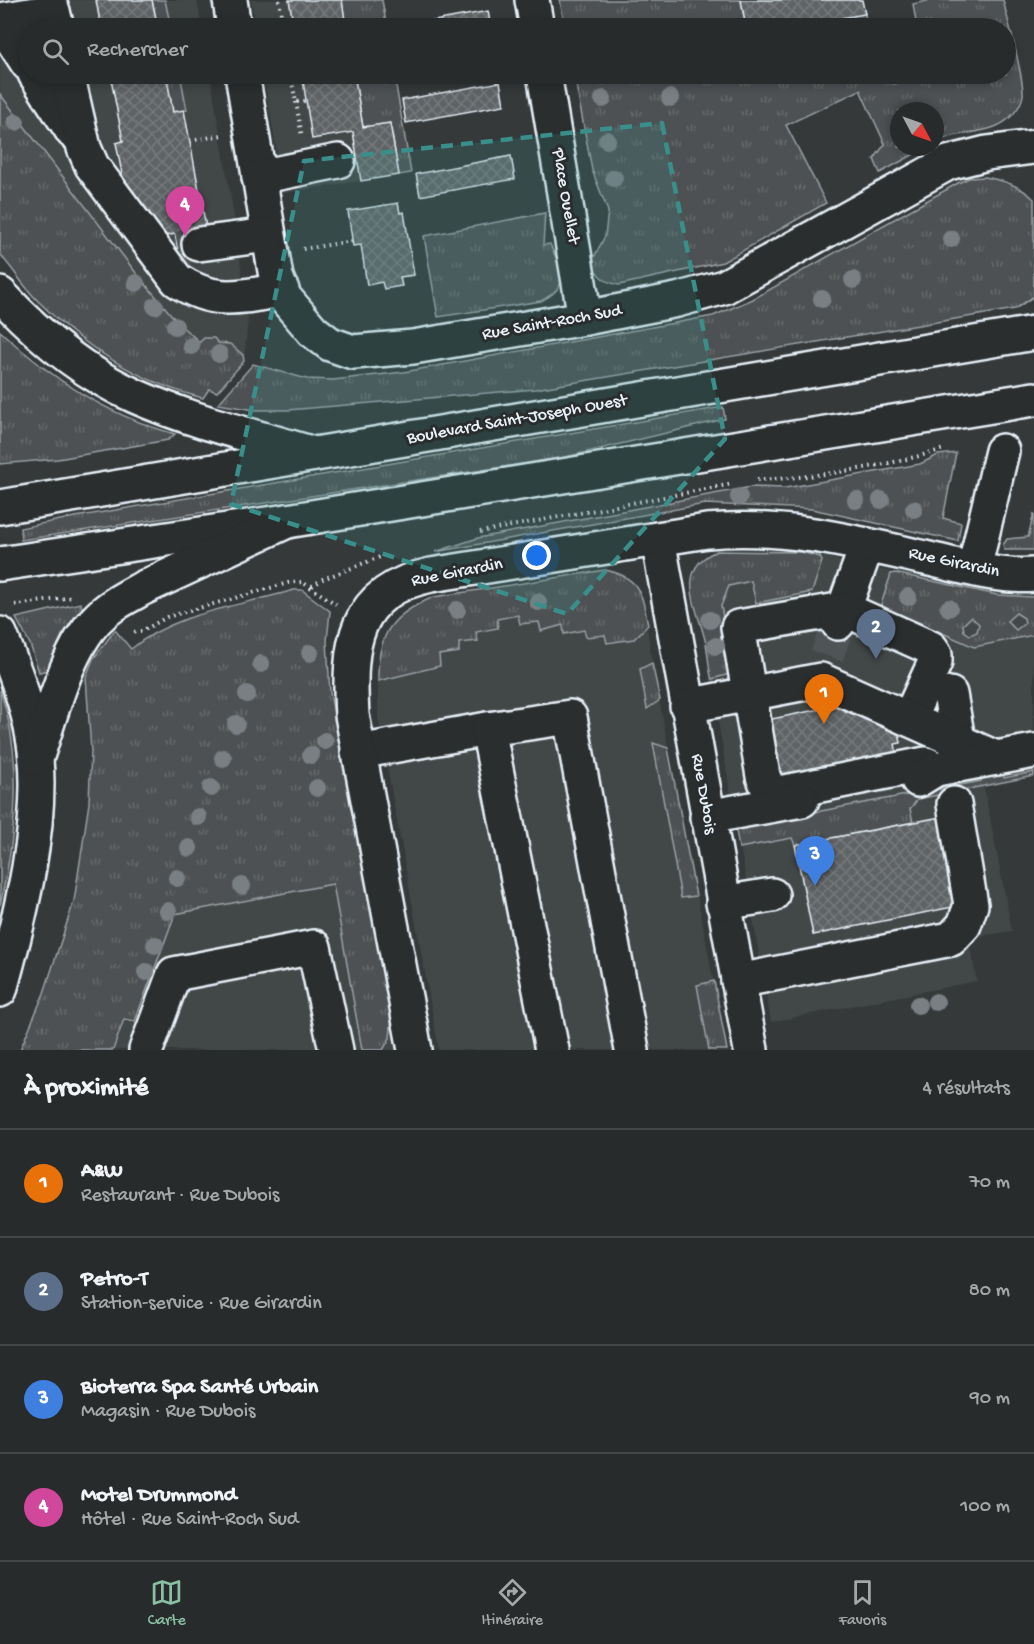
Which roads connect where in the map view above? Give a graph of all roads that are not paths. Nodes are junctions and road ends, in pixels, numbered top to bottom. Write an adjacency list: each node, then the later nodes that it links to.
1 (230, 0): 4 (main road)
2 (532, 0): 5 (main road)
3 (55, 18): 6 (main road)
4 (233, 18)
5 (535, 18)
6 (0, 20): 7 (main road)
7 (18, 48)
8 (42, 84): 13 (main road)
9 (69, 84): 13 (main road)
10 (244, 84): 15 (main road, Rue Saint-Roch Sud)
11 (546, 84): 20 (main road, Place Ouellet)
12 (1034, 147): 20 (main road, Rue Saint-Roch Sud)
13 (84, 148): 17 (main road)
14 (338, 161): 15 (main road)
15 (259, 177): 16 (main road, Rue Saint-Roch Sud)
16 (269, 244): 17 (main road); 18 (main road, Rue Saint-Roch Sud)
17 (177, 248): 18 (main road)
18 (282, 290): 20 (main road, Rue Saint-Roch Sud)
19 (0, 294): 24 (main road)
20 (585, 318)
21 (1034, 333): 24 (main road, Boulevard Saint-Joseph Ouest)
22 (1034, 399): 26 (main road)
23 (1002, 451): 30 (main road)
24 (314, 454): 25 (main road, Boulevard Saint-Joseph Ouest)
25 (0, 507)
26 (287, 520): 29 (main road); 42 (main road)
27 (658, 539): 28 (main road, Rue Girardin); 36 (main road, Rue Dubois); 40 (main road, Rue Girardin)
28 (867, 545): 30 (main road, Rue Girardin); 32 (main road)
29 (0, 564)
30 (974, 569): 31 (main road, Rue Girardin)
31 (1034, 575)
32 (841, 616): 34 (main road); 37 (main road)
33 (6, 620): 42 (main road)
34 (749, 694): 36 (main road); 37 (main road); 41 (main road)
35 (950, 694): 41 (main road)
36 (687, 706): 44 (main road, Rue Dubois)
37 (909, 719): 41 (main road)
38 (488, 729): 40 (main road); 52 (main road); 53 (main road)
39 (1034, 751): 41 (main road)
40 (358, 752): 51 (main road, Rue Girardin)
41 (953, 758): 44 (main road)
42 (36, 759): 48 (main road)
43 (954, 804): 47 (main road)
44 (707, 817): 46 (main road, Rue Dubois)
45 (772, 895): 46 (main road)
46 (723, 903): 47 (main road, Rue Dubois)
47 (738, 981): 54 (main road, Rue Dubois)
48 (0, 990)
49 (146, 1050): 50 (main road)
50 (336, 1050)
51 (415, 1050)
52 (552, 1050)
53 (632, 1050)
54 (751, 1050)

